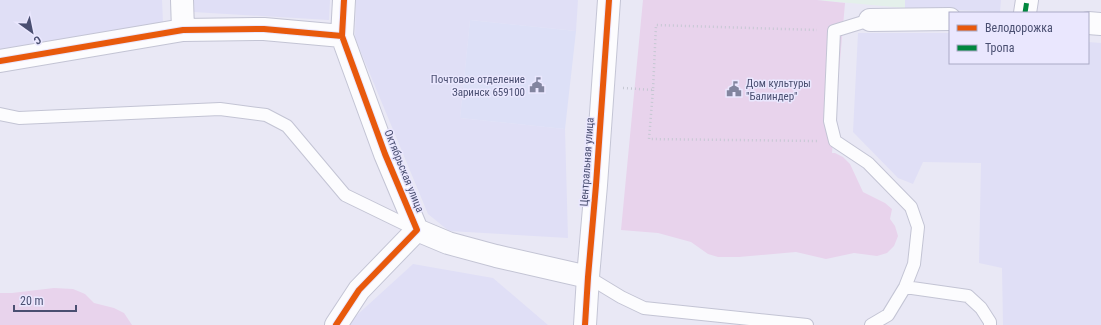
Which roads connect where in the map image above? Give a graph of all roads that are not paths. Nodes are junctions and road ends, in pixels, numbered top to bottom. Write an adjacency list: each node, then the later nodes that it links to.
1 (182, 0): 10 (street)
2 (344, 0): 11 (street, Октябрьская улица)
3 (609, 0): 15 (street, Центральная улица)
4 (1027, 0): 5 (street)
5 (1025, 12)
6 (949, 19): 7 (street)
7 (870, 20): 16 (lane)
8 (1089, 23): 9 (street)
9 (1101, 24)
10 (183, 30): 11 (street); 12 (street)
11 (342, 36): 14 (street, Октябрьская улица)
12 (0, 61)
13 (0, 114): 14 (lane)
14 (417, 230): 15 (street); 17 (street, Октябрьская улица)
15 (588, 277): 18 (street, Центральная улица); 19 (lane)
16 (904, 287): 20 (lane); 21 (lane)
17 (336, 325)
18 (585, 325)
19 (807, 325)
20 (870, 325)
21 (990, 325)

